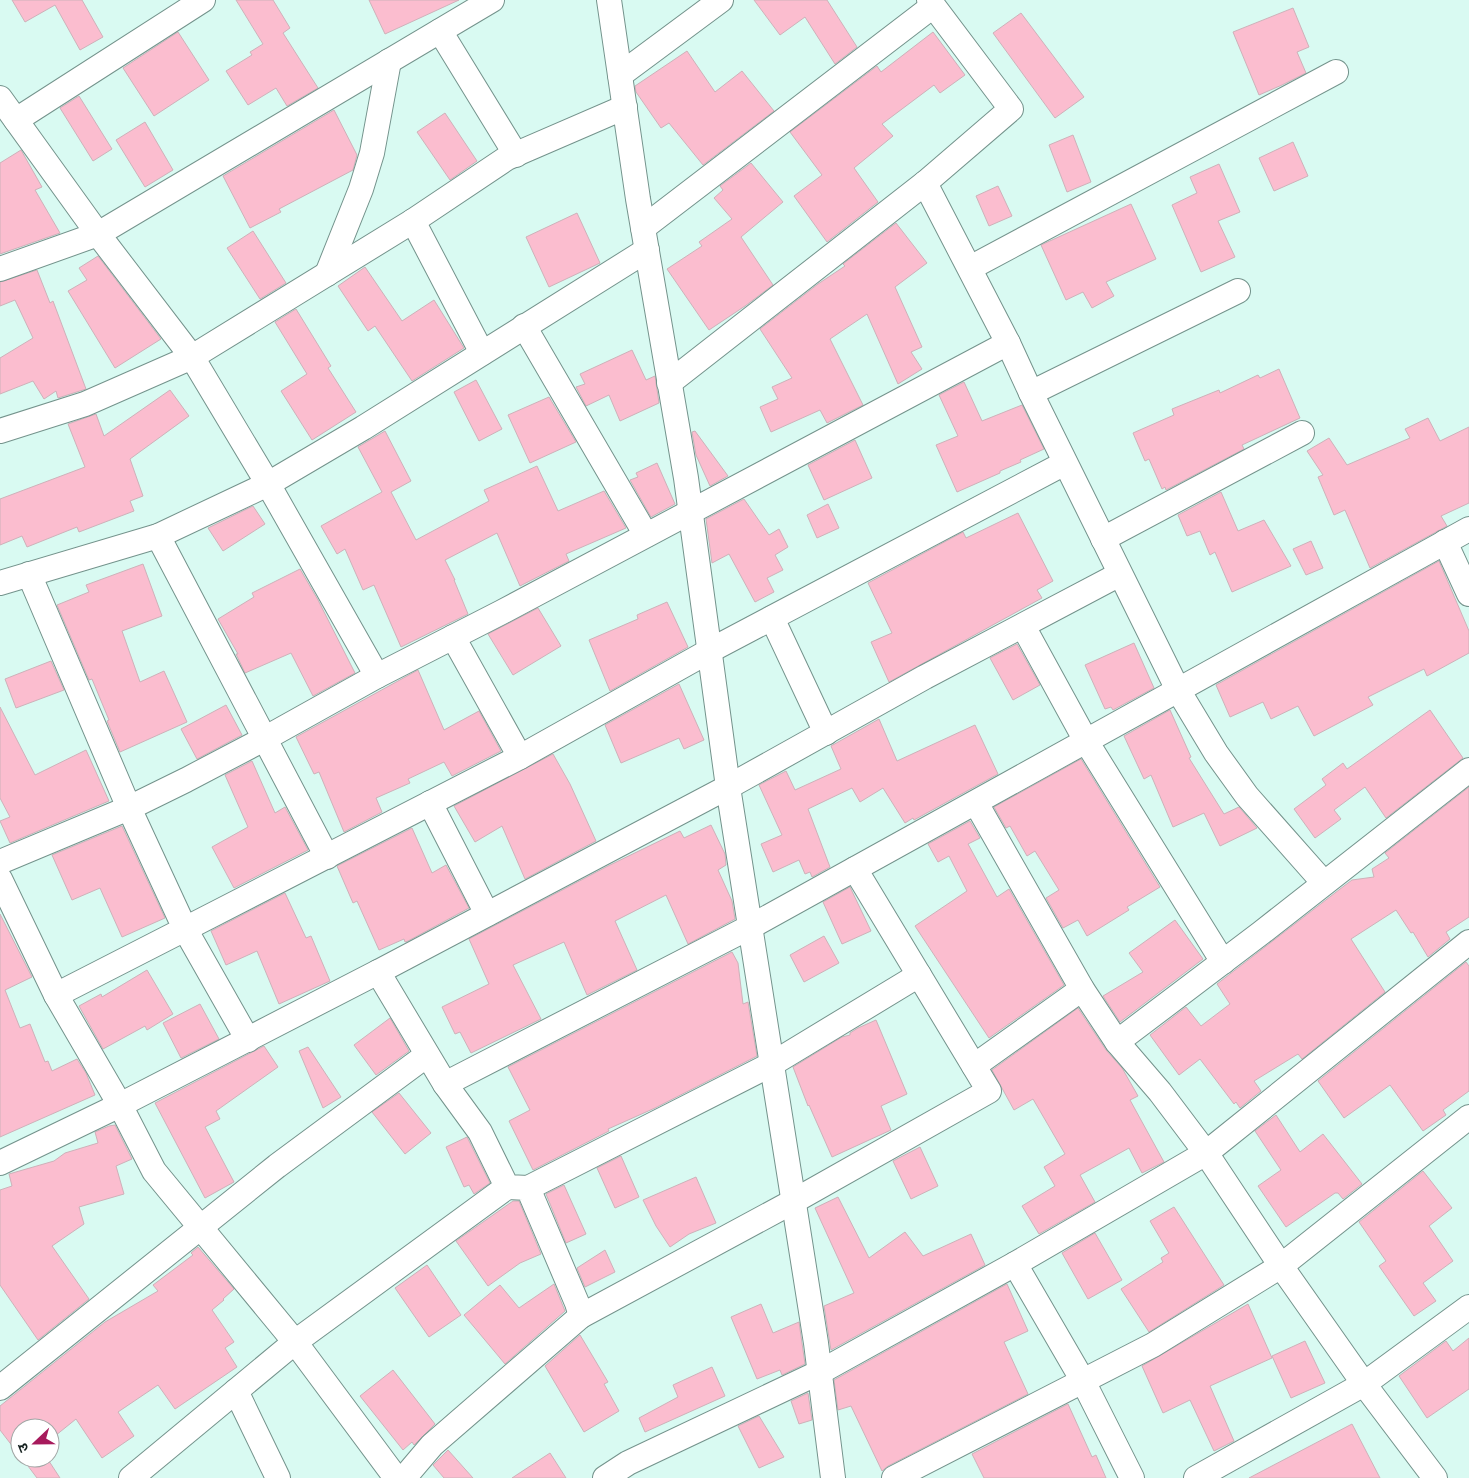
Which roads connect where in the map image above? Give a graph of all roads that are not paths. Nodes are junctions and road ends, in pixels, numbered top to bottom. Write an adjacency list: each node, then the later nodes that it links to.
1 (203, 0): 12 (street)
2 (492, 0): 6 (street)
3 (609, 0): 9 (street)
4 (721, 0): 9 (street)
5 (931, 3): 14 (street); 17 (street)
6 (440, 31): 7 (street); 13 (street)
7 (389, 61): 16 (street); 20 (street)
8 (1336, 72): 18 (street)
9 (620, 75): 11 (street)
10 (0, 98): 12 (street)
11 (624, 108): 13 (street); 17 (street)
12 (16, 120): 16 (street)
13 (516, 154): 15 (street)
14 (925, 183): 18 (street); 26 (street)
15 (413, 222): 20 (street); 24 (street)
16 (98, 234): 19 (street); 25 (street)
17 (645, 239): 22 (street); 26 (street)
18 (970, 268): 23 (street)
19 (0, 269)
20 (327, 274): 25 (street)
21 (1238, 291): 27 (street)
22 (524, 326): 24 (street); 34 (street)
23 (1008, 343): 27 (street); 32 (street)
24 (482, 353): 31 (street)
25 (192, 357): 28 (street); 31 (street)
26 (670, 383): 32 (street)
27 (1031, 393): 30 (street)
28 (0, 431)
29 (1302, 433): 36 (street)
30 (1065, 463): 36 (street); 42 (street)
31 (268, 484): 35 (street); 46 (street)
32 (690, 511): 34 (street); 45 (street)
33 (1469, 529): 37 (street)
34 (646, 535): 44 (street)
35 (158, 536): 38 (street); 49 (street)
36 (1103, 539): 39 (street)
37 (1445, 542): 41 (street); 47 (street)
38 (29, 574): 40 (street); 56 (street)
39 (1120, 574): 43 (street); 47 (street)
40 (0, 583)
41 (1469, 594)
42 (772, 618): 45 (street); 48 (street)
43 (1023, 626): 48 (street); 50 (street)
44 (453, 637): 46 (street); 51 (street)
45 (711, 650): 51 (street); 53 (street)
46 (377, 676): 49 (street)
47 (1178, 690): 50 (street); 61 (street)
48 (826, 733): 53 (street)
49 (264, 739): 56 (street); 57 (street)
50 (1086, 741): 55 (street); 66 (street)
51 (520, 756): 54 (street)
52 (1469, 770): 61 (street)
53 (728, 787): 62 (street); 63 (street)
54 (430, 802): 57 (street); 62 (street)
55 (976, 802): 59 (street); 69 (street)
56 (129, 808): 58 (street); 64 (street)
57 (327, 857): 64 (street)
58 (0, 862)
59 (855, 869): 63 (street); 68 (street)
60 (0, 879): 70 (street)
61 (1324, 883): 66 (street)
62 (487, 914): 67 (street)
63 (750, 927): 74 (street); 76 (street)
64 (186, 929): 70 (street); 71 (street)
65 (1469, 942): 79 (street)
66 (1223, 962): 72 (street)
67 (378, 972): 71 (street); 73 (street)
68 (919, 975): 74 (street); 75 (street)
69 (1082, 989): 72 (street); 75 (street)
70 (56, 995): 77 (street)
71 (248, 1040): 77 (street)
72 (1117, 1042): 79 (street)
73 (427, 1055): 76 (street); 83 (street)
74 (772, 1064): 81 (street); 82 (street)
75 (974, 1066): 82 (street)
76 (444, 1084): 81 (street)
77 (120, 1105): 80 (street); 83 (street)
78 (1469, 1117): 85 (street)
79 (1206, 1153): 84 (street); 85 (street)
80 (0, 1163)
81 (517, 1187): 87 (street); 88 (street)
82 (794, 1201): 87 (street); 89 (street)
83 (201, 1227): 88 (street); 92 (street)
84 (1015, 1264): 89 (street); 90 (street)
85 (1281, 1266): 90 (street); 91 (street)
86 (1469, 1307): 91 (street)
87 (581, 1316): 97 (street)
88 (295, 1342): 93 (street); 96 (street)
89 (820, 1372): 98 (street); 99 (street)
90 (1083, 1381): 100 (street); 101 (street)
91 (1364, 1384): 102 (street); 103 (street)
92 (0, 1388)
93 (236, 1391): 94 (street); 95 (street)
94 (131, 1478)
95 (278, 1478)
96 (396, 1478)
97 (404, 1478)
98 (605, 1478)
99 (833, 1478)
100 (894, 1478)
101 (1132, 1478)
102 (1196, 1478)
103 (1436, 1478)

